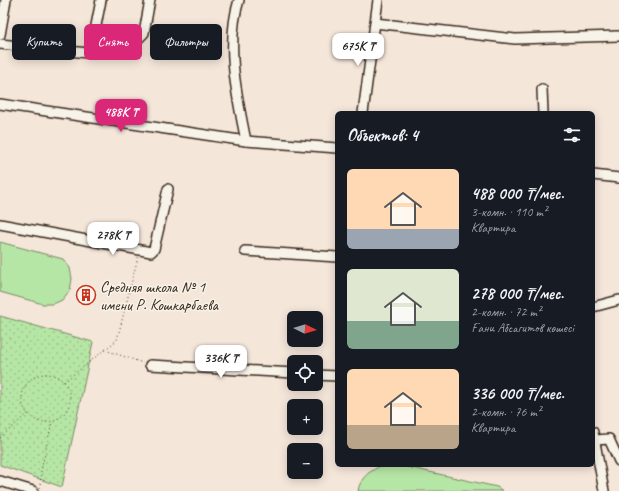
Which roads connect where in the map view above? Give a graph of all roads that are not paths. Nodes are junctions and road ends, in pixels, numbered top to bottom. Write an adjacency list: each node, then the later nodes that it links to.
1 (6, 0): 8 (street)
2 (101, 0): 7 (street)
3 (150, 0): 9 (street)
4 (239, 0): 17 (street)
5 (378, 0): 6 (street)
6 (375, 23): 10 (street); 15 (street)
7 (96, 24)
8 (0, 35)
9 (142, 35)
10 (619, 36)
11 (0, 44): 12 (street)
12 (84, 53)
13 (542, 89): 16 (street)
14 (0, 104): 17 (street)
15 (363, 111)
16 (543, 111)
17 (246, 141): 18 (street)
18 (335, 148)
19 (595, 175): 20 (street)
20 (619, 178)
21 (168, 189): 22 (street)
22 (0, 224)
23 (245, 250): 24 (street)
24 (335, 257)
25 (619, 300): 26 (street)
26 (595, 306)
27 (150, 365): 28 (street)
28 (287, 373)
29 (323, 375): 30 (street)
30 (335, 376)
31 (595, 436): 33 (street)
32 (595, 442): 36 (street)
33 (619, 461)
34 (0, 481): 35 (street)
35 (33, 491)
36 (604, 491)

